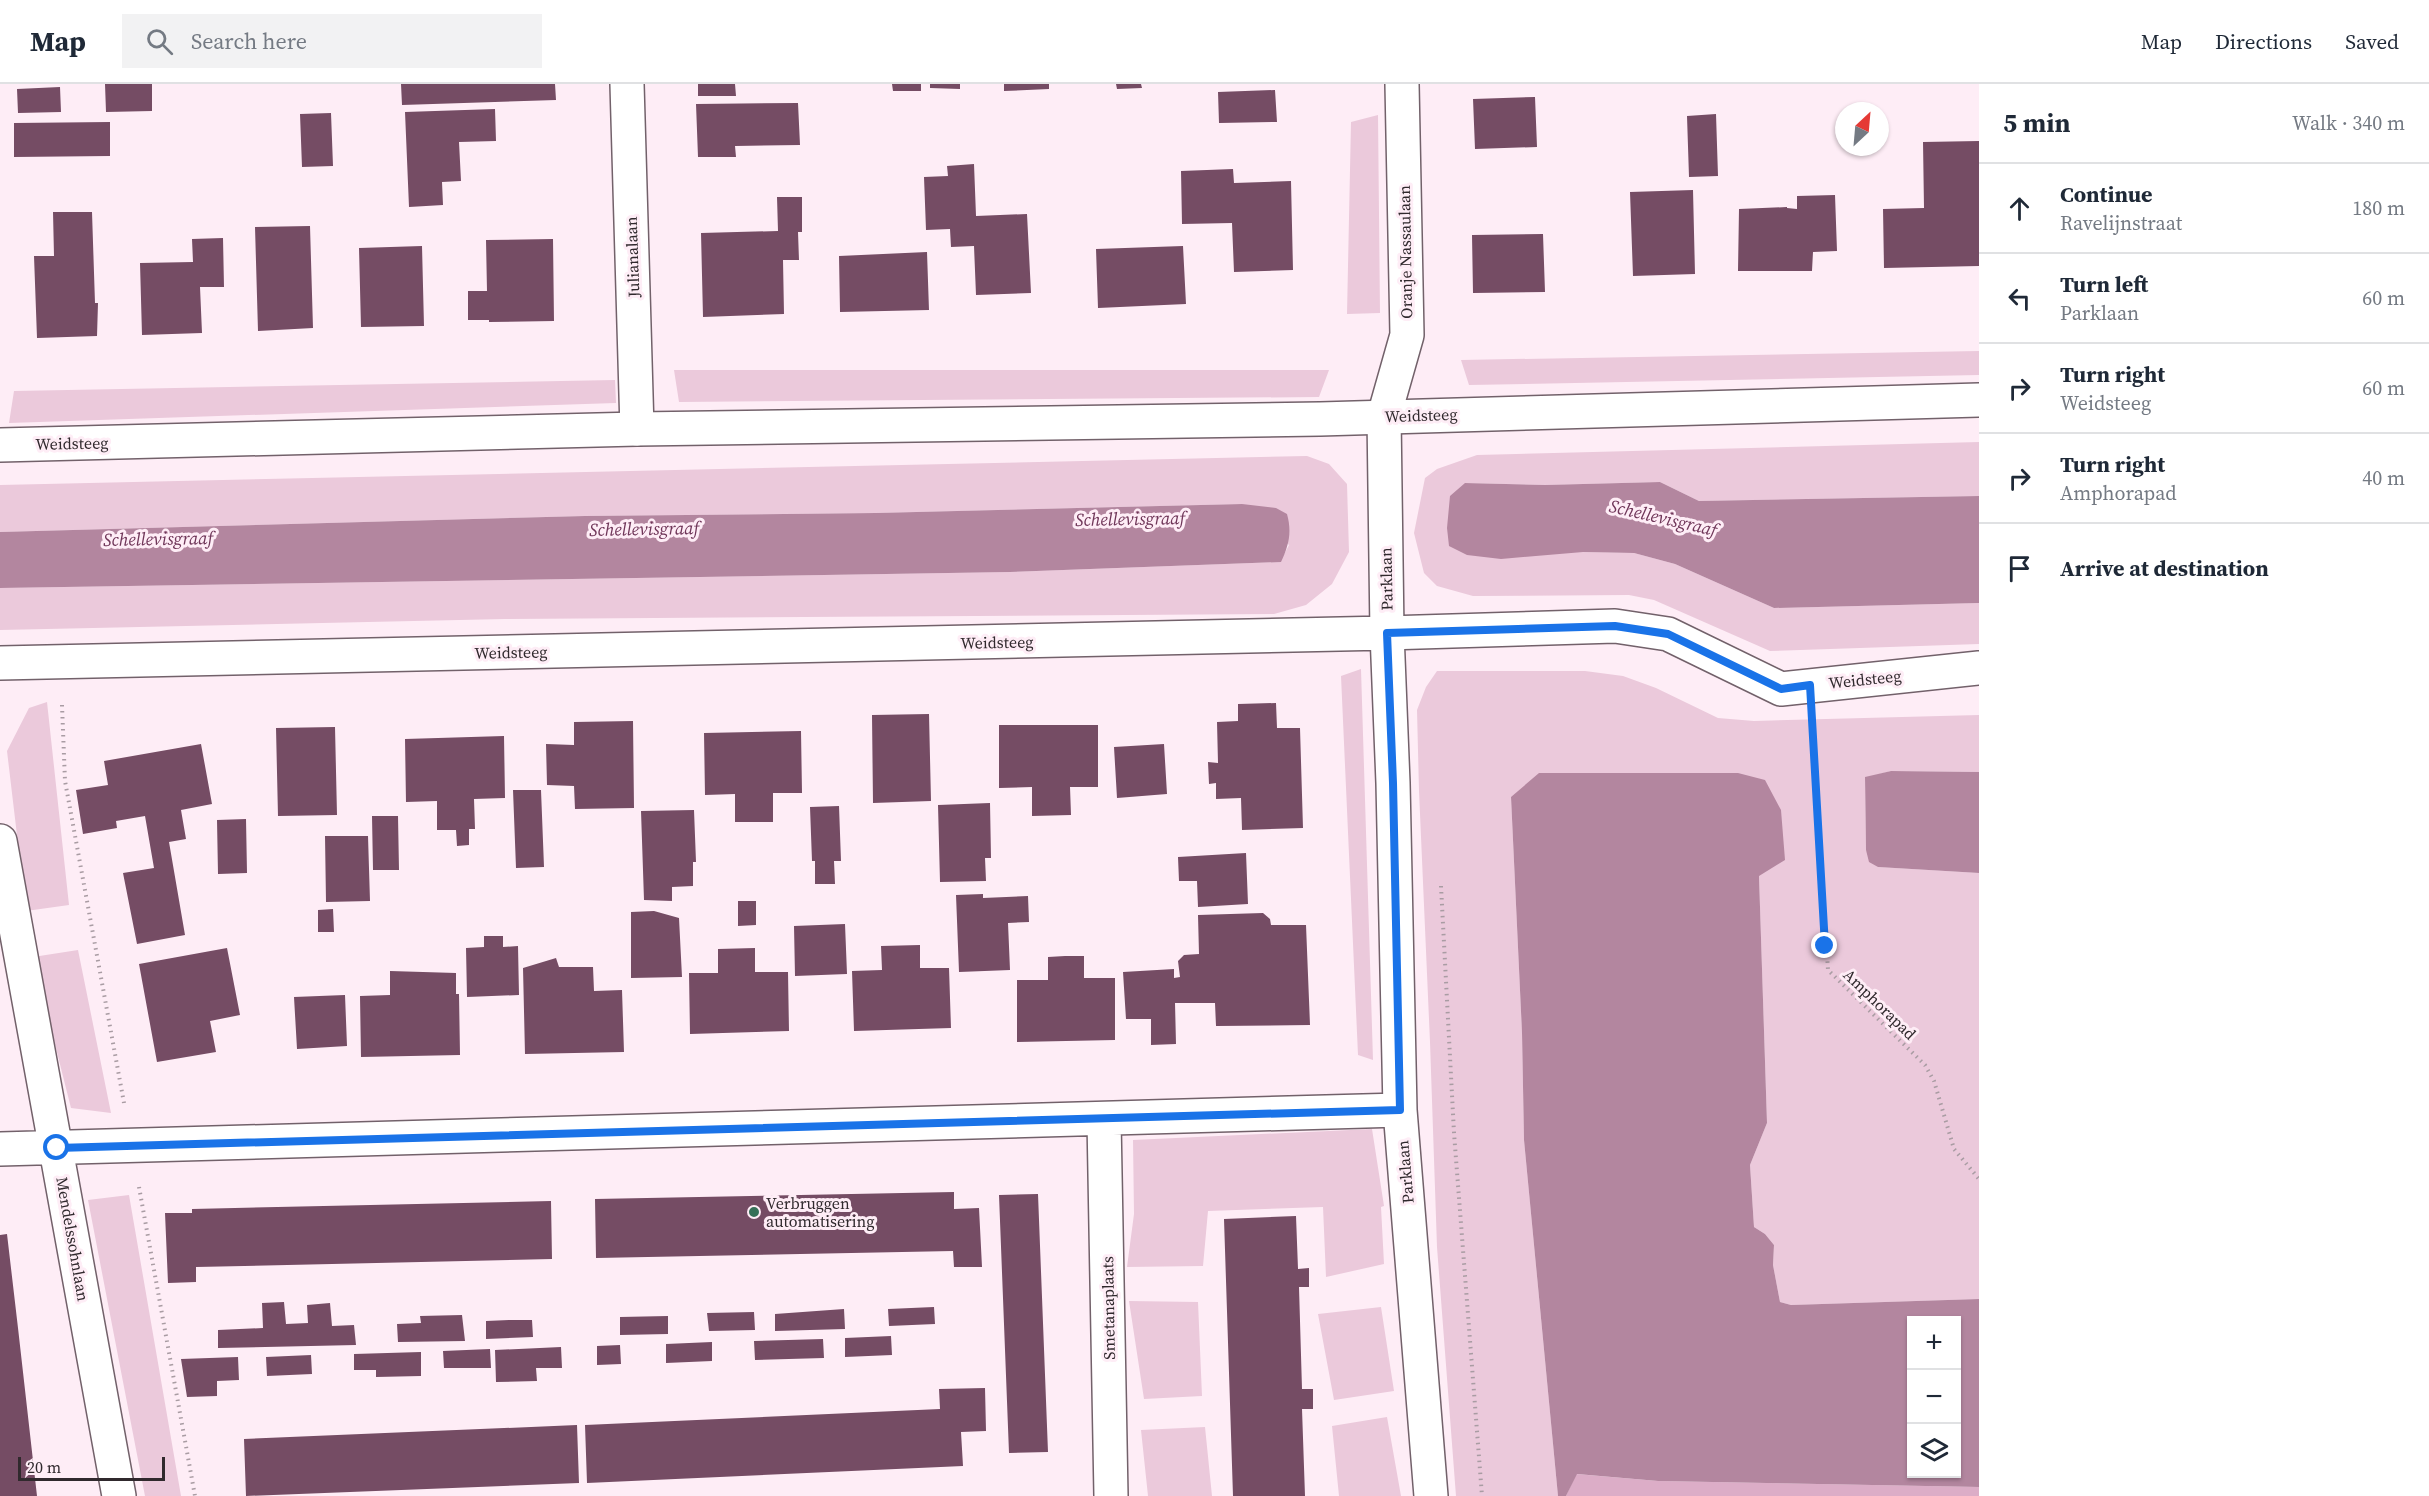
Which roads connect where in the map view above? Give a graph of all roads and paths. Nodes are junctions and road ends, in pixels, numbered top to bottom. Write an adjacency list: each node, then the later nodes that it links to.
1 (627, 84): 5 (street, Julianalaan)
2 (1402, 84): 4 (street, Oranje Nassaulaan)
3 (1979, 400): 4 (street, Weidsteeg)
4 (1384, 416): 5 (street, Weidsteeg); 7 (street, Parklaan)
5 (637, 429): 6 (street, Weidsteeg)
6 (0, 445)
7 (1387, 633): 8 (street, Weidsteeg); 11 (street, Weidsteeg); 14 (street, Parklaan)
8 (60, 662): 9 (street, Weidsteeg); 16 (path)
9 (0, 663)
10 (1979, 668): 11 (street, Weidsteeg)
11 (1810, 685): 19 (path, Amphorapad)
12 (0, 841): 17 (street, Mendelssohnlaan)
13 (1441, 877): 24 (path)
14 (1400, 1110): 15 (street); 23 (street, Parklaan)
15 (1104, 1120): 16 (street); 22 (street, Smetanaplaats)
16 (131, 1146): 17 (street); 21 (path)
17 (57, 1148): 18 (street); 20 (street, Mendelssohnlaan)
18 (0, 1149)
19 (1979, 1179)
20 (119, 1496)
21 (195, 1496)
22 (1111, 1496)
23 (1431, 1496)
24 (1482, 1496)

